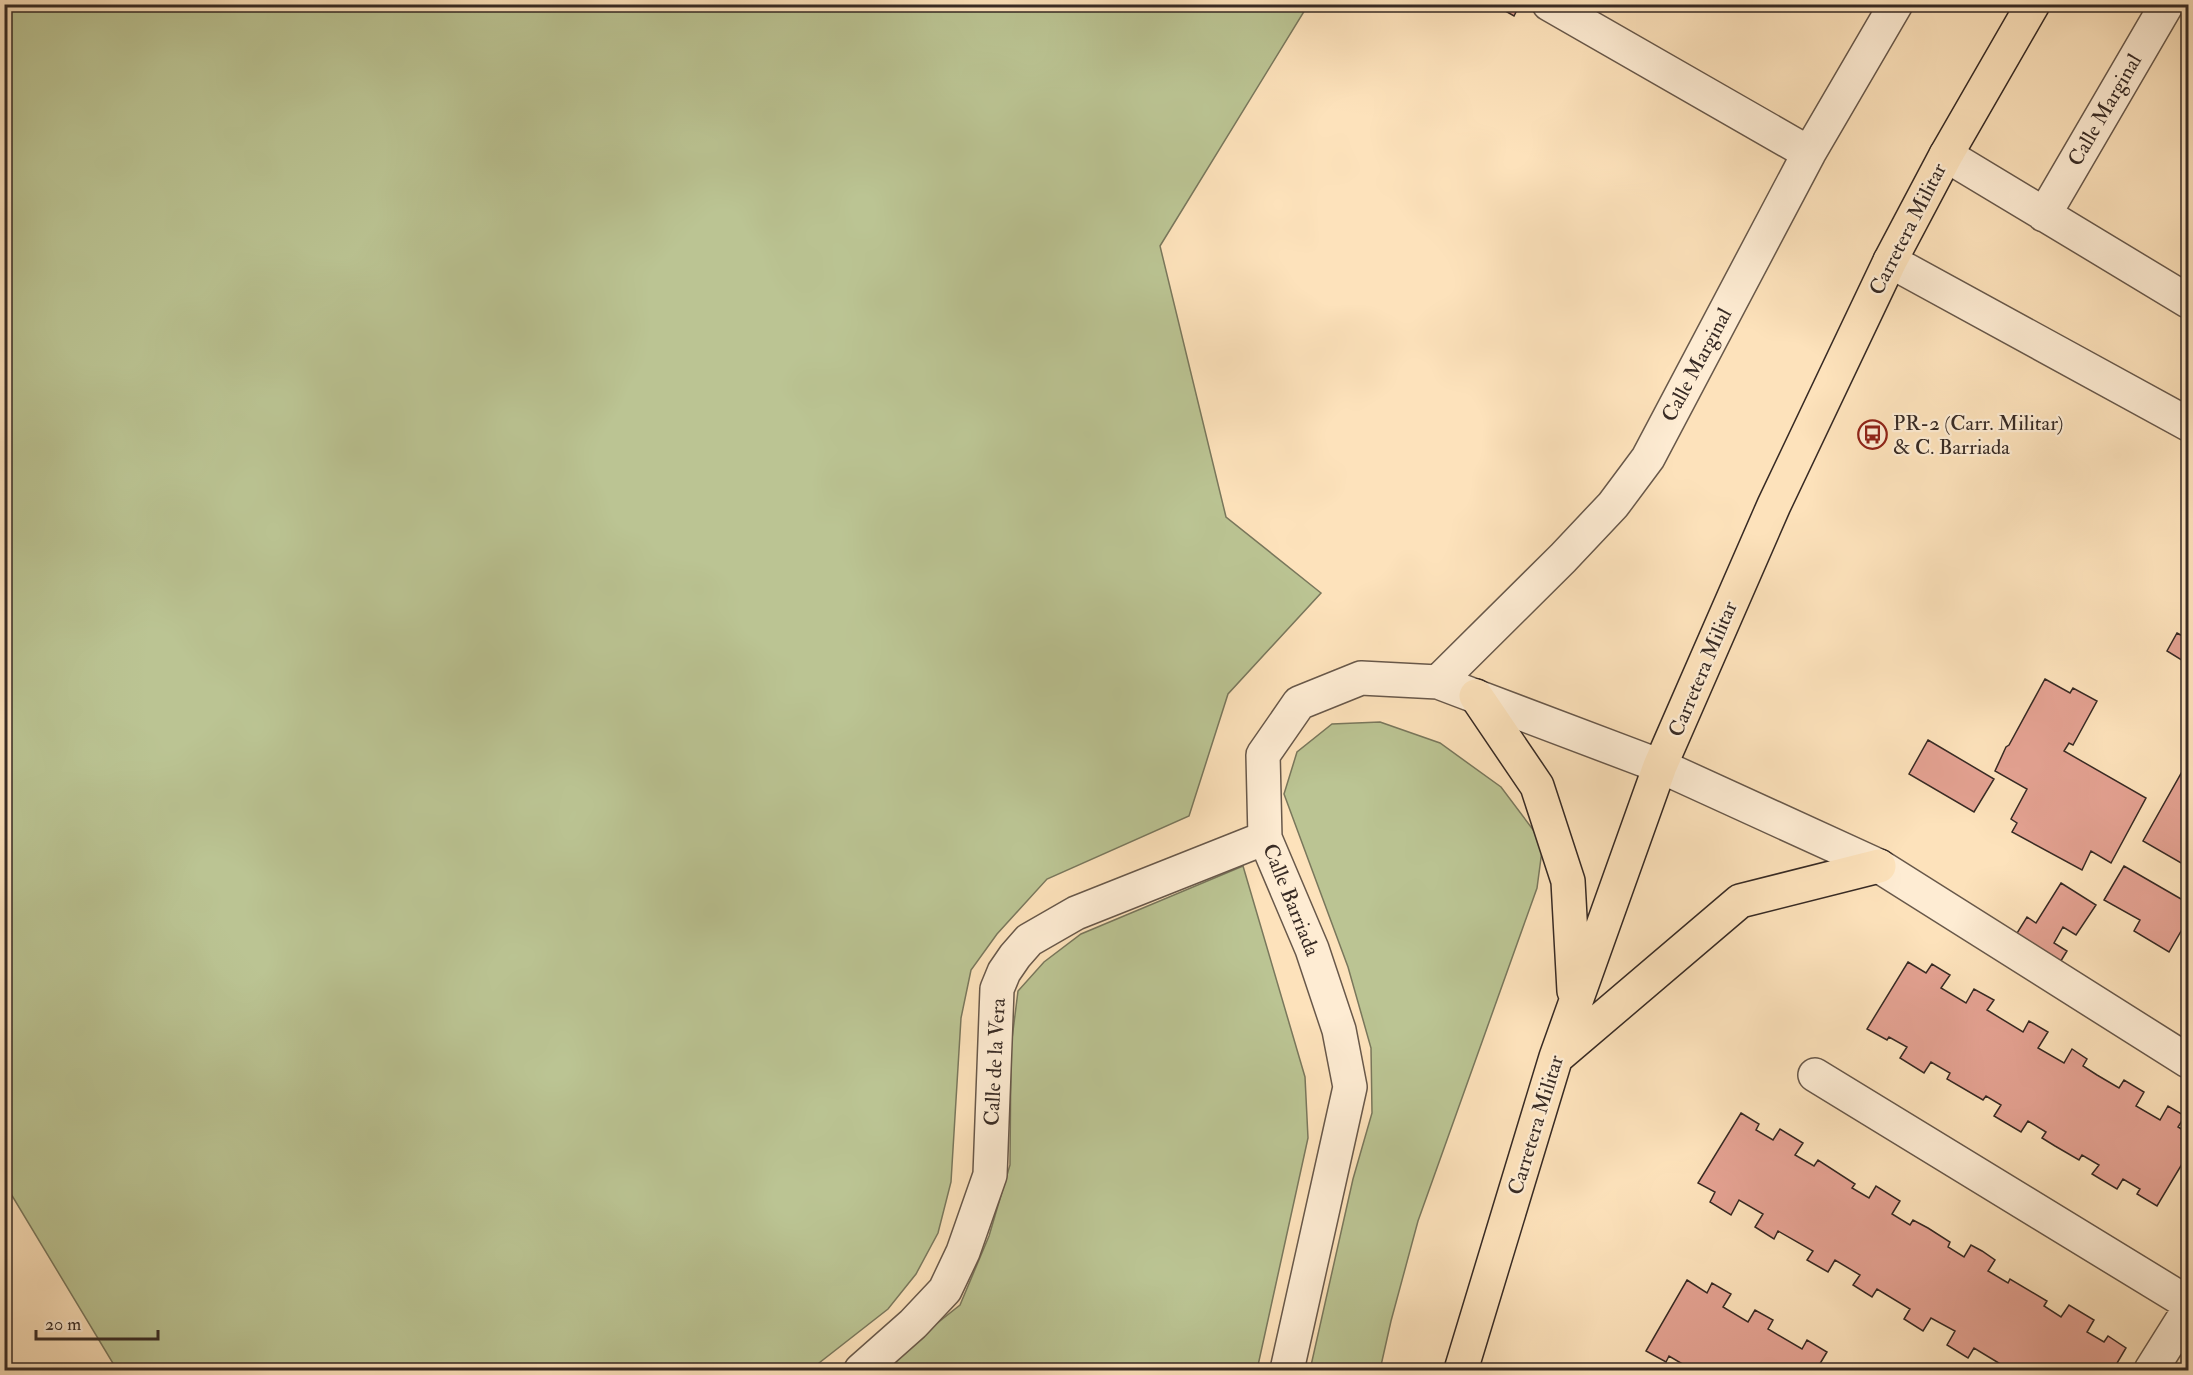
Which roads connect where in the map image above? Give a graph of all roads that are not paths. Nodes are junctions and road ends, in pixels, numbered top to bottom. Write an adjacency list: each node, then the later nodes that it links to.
1 (1549, 4): 5 (street)
2 (1896, 4): 5 (street, Calle Marginal)
3 (2033, 4): 6 (main road, Carretera Militar)
4 (2167, 4): 7 (street, Calle Marginal)
5 (1809, 153): 11 (street, Calle Marginal)
6 (1946, 155): 7 (street); 8 (main road, Carretera Militar)
7 (2044, 215): 9 (street)
8 (1890, 261): 10 (street); 13 (main road, Carretera Militar)
9 (2188, 301)
10 (2188, 424)
11 (1438, 682): 12 (street, Calle Barriada); 14 (street, Calle Barriada)
12 (1476, 696): 13 (street, Calle Barriada); 16 (main road)
13 (1660, 766): 15 (street, Calle Barriada); 16 (main road, Carretera Militar)
14 (1265, 838): 22 (street, Calle de la Vera); 23 (street, Calle Barriada)
15 (1879, 866): 17 (main road); 18 (street, Calle Barriada)
16 (1575, 1005): 17 (main road, Carretera Militar)
17 (1556, 1057): 24 (main road, Carretera Militar)
18 (2188, 1061)
19 (1815, 1075): 20 (street)
20 (2188, 1303)
21 (2188, 1311): 25 (street)
22 (861, 1371)
23 (1287, 1371)
24 (1461, 1371)
25 (2151, 1371)

